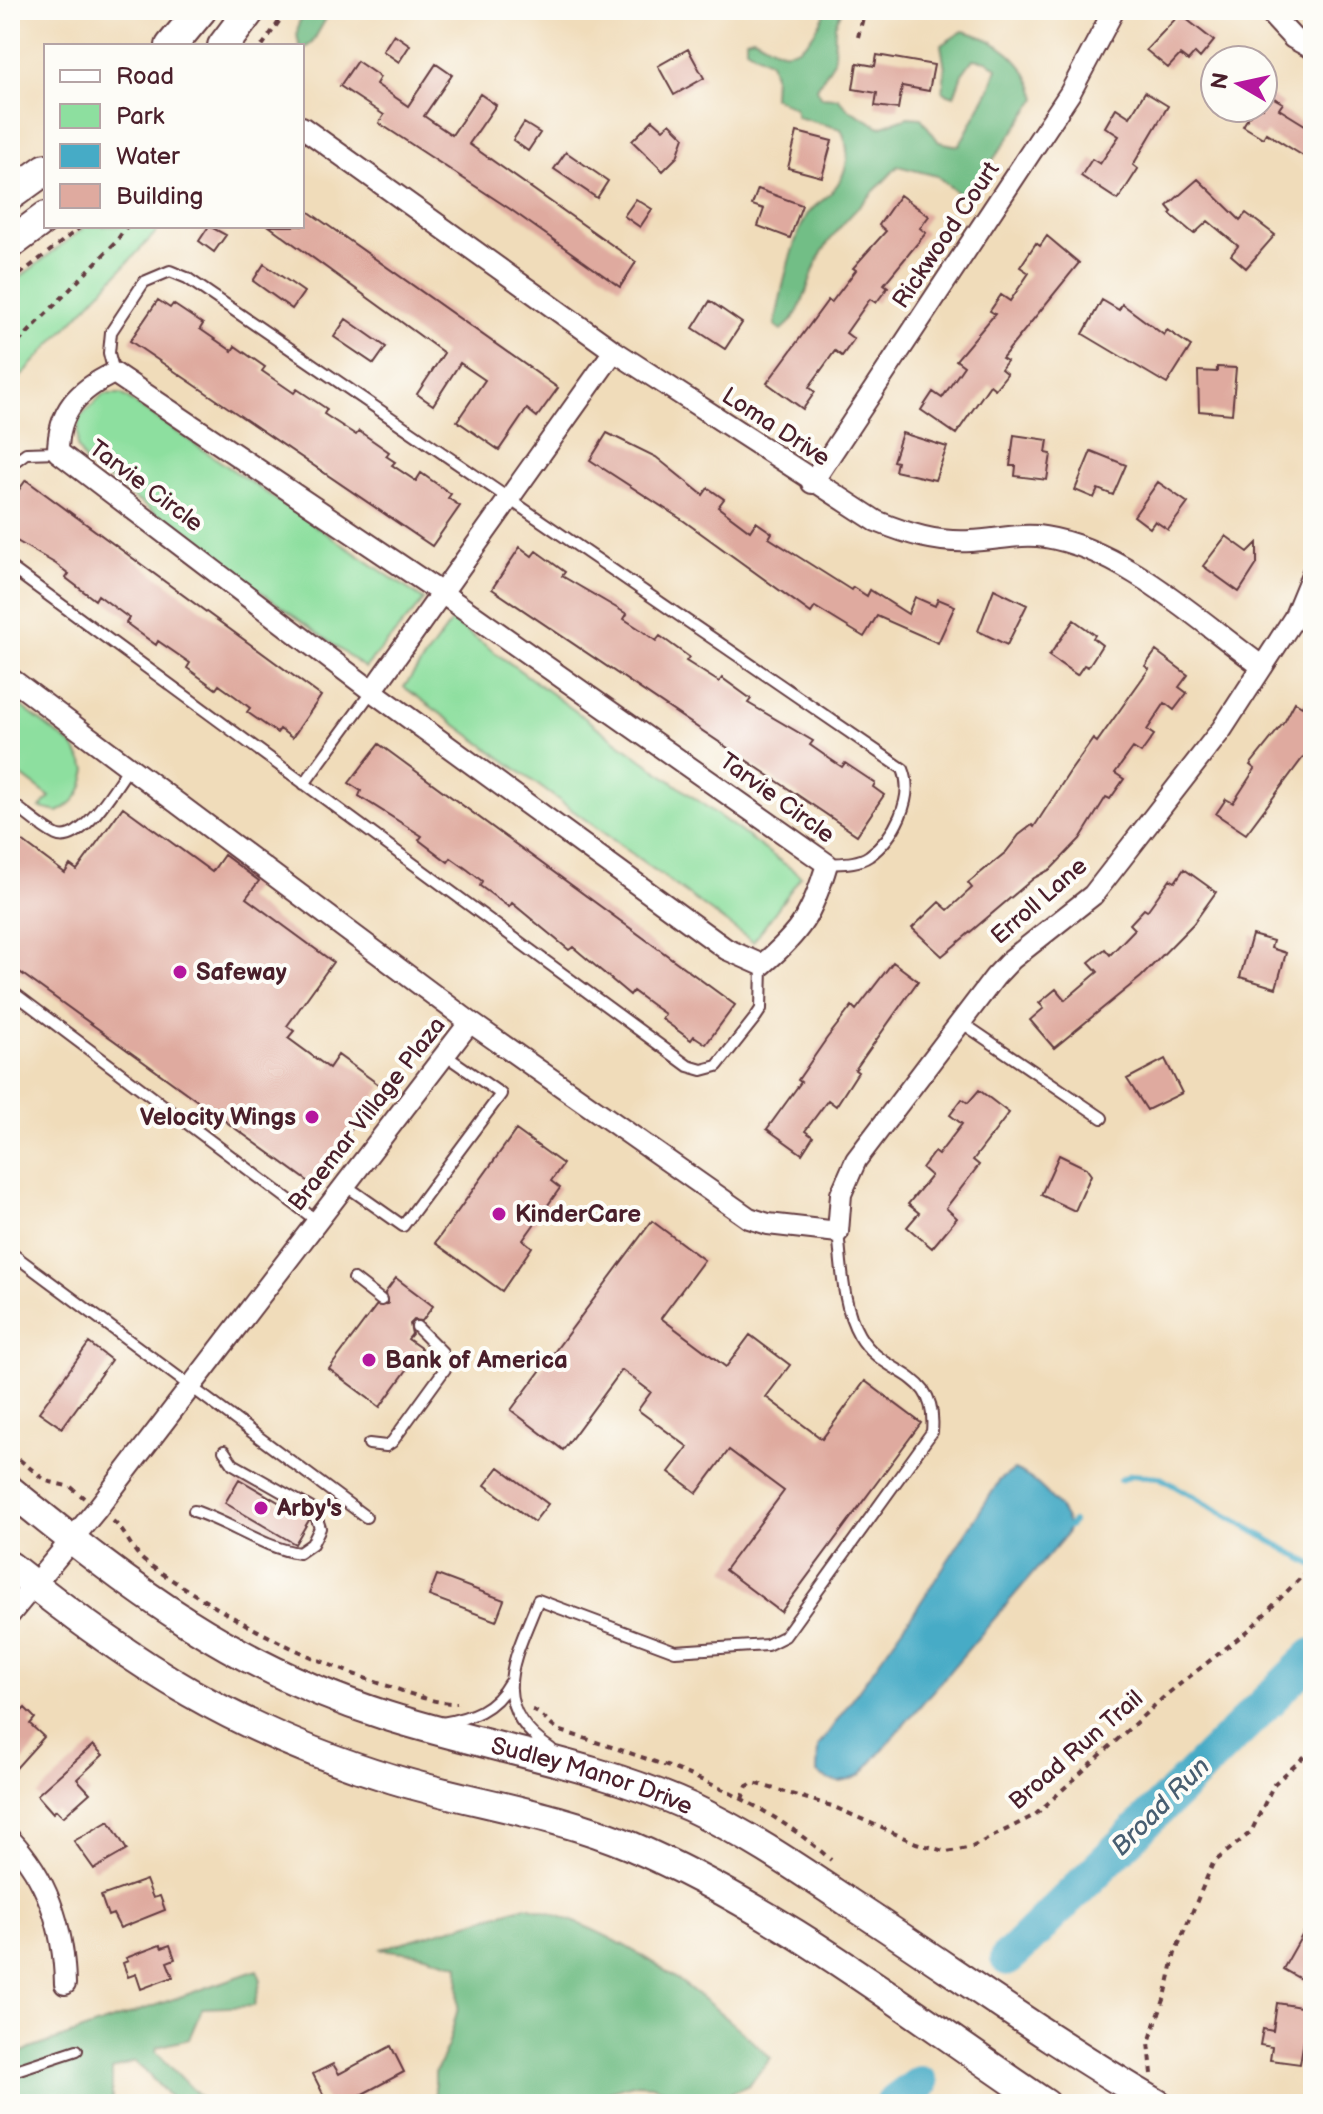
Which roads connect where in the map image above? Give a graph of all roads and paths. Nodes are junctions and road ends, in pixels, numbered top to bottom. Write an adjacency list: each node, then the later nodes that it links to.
1 (201, 10): 8 (main road)
2 (250, 10): 9 (main road)
3 (287, 10): 10 (path)
4 (865, 10): 7 (path)
5 (1114, 10): 25 (street, Rickwood Court)
6 (1267, 10): 11 (street)
7 (858, 37)
8 (173, 44)
9 (224, 44)
10 (263, 44)
11 (1313, 49)
12 (304, 128): 21 (street, Loma Drive)
13 (44, 170): 14 (main road)
14 (10, 195)
15 (44, 218): 18 (main road)
16 (79, 228): 19 (path)
17 (126, 228): 20 (path)
18 (10, 244)
19 (10, 282)
20 (10, 351)
21 (614, 351): 25 (street, Loma Drive); 26 (street)
22 (114, 373): 23 (street, Tarvie Circle); 26 (lane); 29 (street, Tarvie Circle)
23 (58, 452): 24 (lane); 32 (street, Tarvie Circle)
24 (10, 465)
25 (812, 483): 30 (street, Loma Drive)
26 (511, 497): 29 (street); 36 (lane)
27 (10, 567): 34 (lane)
28 (1313, 572): 30 (street, Erroll Lane)
29 (443, 594): 32 (street); 36 (street, Tarvie Circle)
30 (1260, 665): 40 (street, Erroll Lane)
31 (10, 678): 33 (street, Braemar Village Plaza)
32 (372, 691): 34 (lane); 37 (street, Tarvie Circle)
33 (130, 766): 35 (lane); 39 (street, Braemar Village Plaza)
34 (304, 784): 37 (lane)
35 (10, 802)
36 (827, 864): 37 (street, Tarvie Circle)
37 (762, 965)
38 (10, 990): 44 (lane)
39 (470, 1022): 41 (street, Braemar Village Plaza); 45 (street)
40 (961, 1022): 42 (lane); 45 (street, Erroll Lane)
41 (445, 1055): 43 (street, Braemar Village Plaza); 43 (lane)
42 (1102, 1118)
43 (345, 1185): 44 (street, Braemar Village Plaza)
44 (317, 1221): 50 (street, Braemar Village Plaza)
45 (838, 1232): 64 (lane)
46 (10, 1252): 50 (lane)
47 (354, 1279): 48 (lane)
48 (381, 1300)
49 (417, 1327): 51 (lane)
50 (190, 1386): 57 (lane); 59 (street, Braemar Village Plaza)
51 (369, 1444)
52 (224, 1451): 56 (lane)
53 (10, 1452): 54 (path)
54 (71, 1487)
55 (10, 1490): 59 (main road, Sudley Manor Drive)
56 (194, 1511)
57 (366, 1517)
58 (127, 1533): 65 (path)
59 (72, 1541): 62 (street, Braemar Village Plaza); 66 (main road, Sudley Manor Drive)
60 (1313, 1565): 69 (path, Broad Run Trail)
61 (10, 1566): 62 (main road)
62 (34, 1585): 63 (street, Braemar Village Plaza); 75 (main road)
63 (10, 1614)
64 (509, 1683): 66 (lane); 68 (lane)
65 (460, 1703)
66 (425, 1727): 68 (main road, Sudley Manor Drive)
67 (1313, 1749): 72 (path)
68 (573, 1764): 76 (main road, Sudley Manor Drive)
69 (742, 1799)
70 (10, 1839): 71 (street)
71 (65, 1984)
72 (1153, 2033)
73 (77, 2050): 74 (lane)
74 (10, 2072)
75 (1046, 2104)
76 (1156, 2104)

